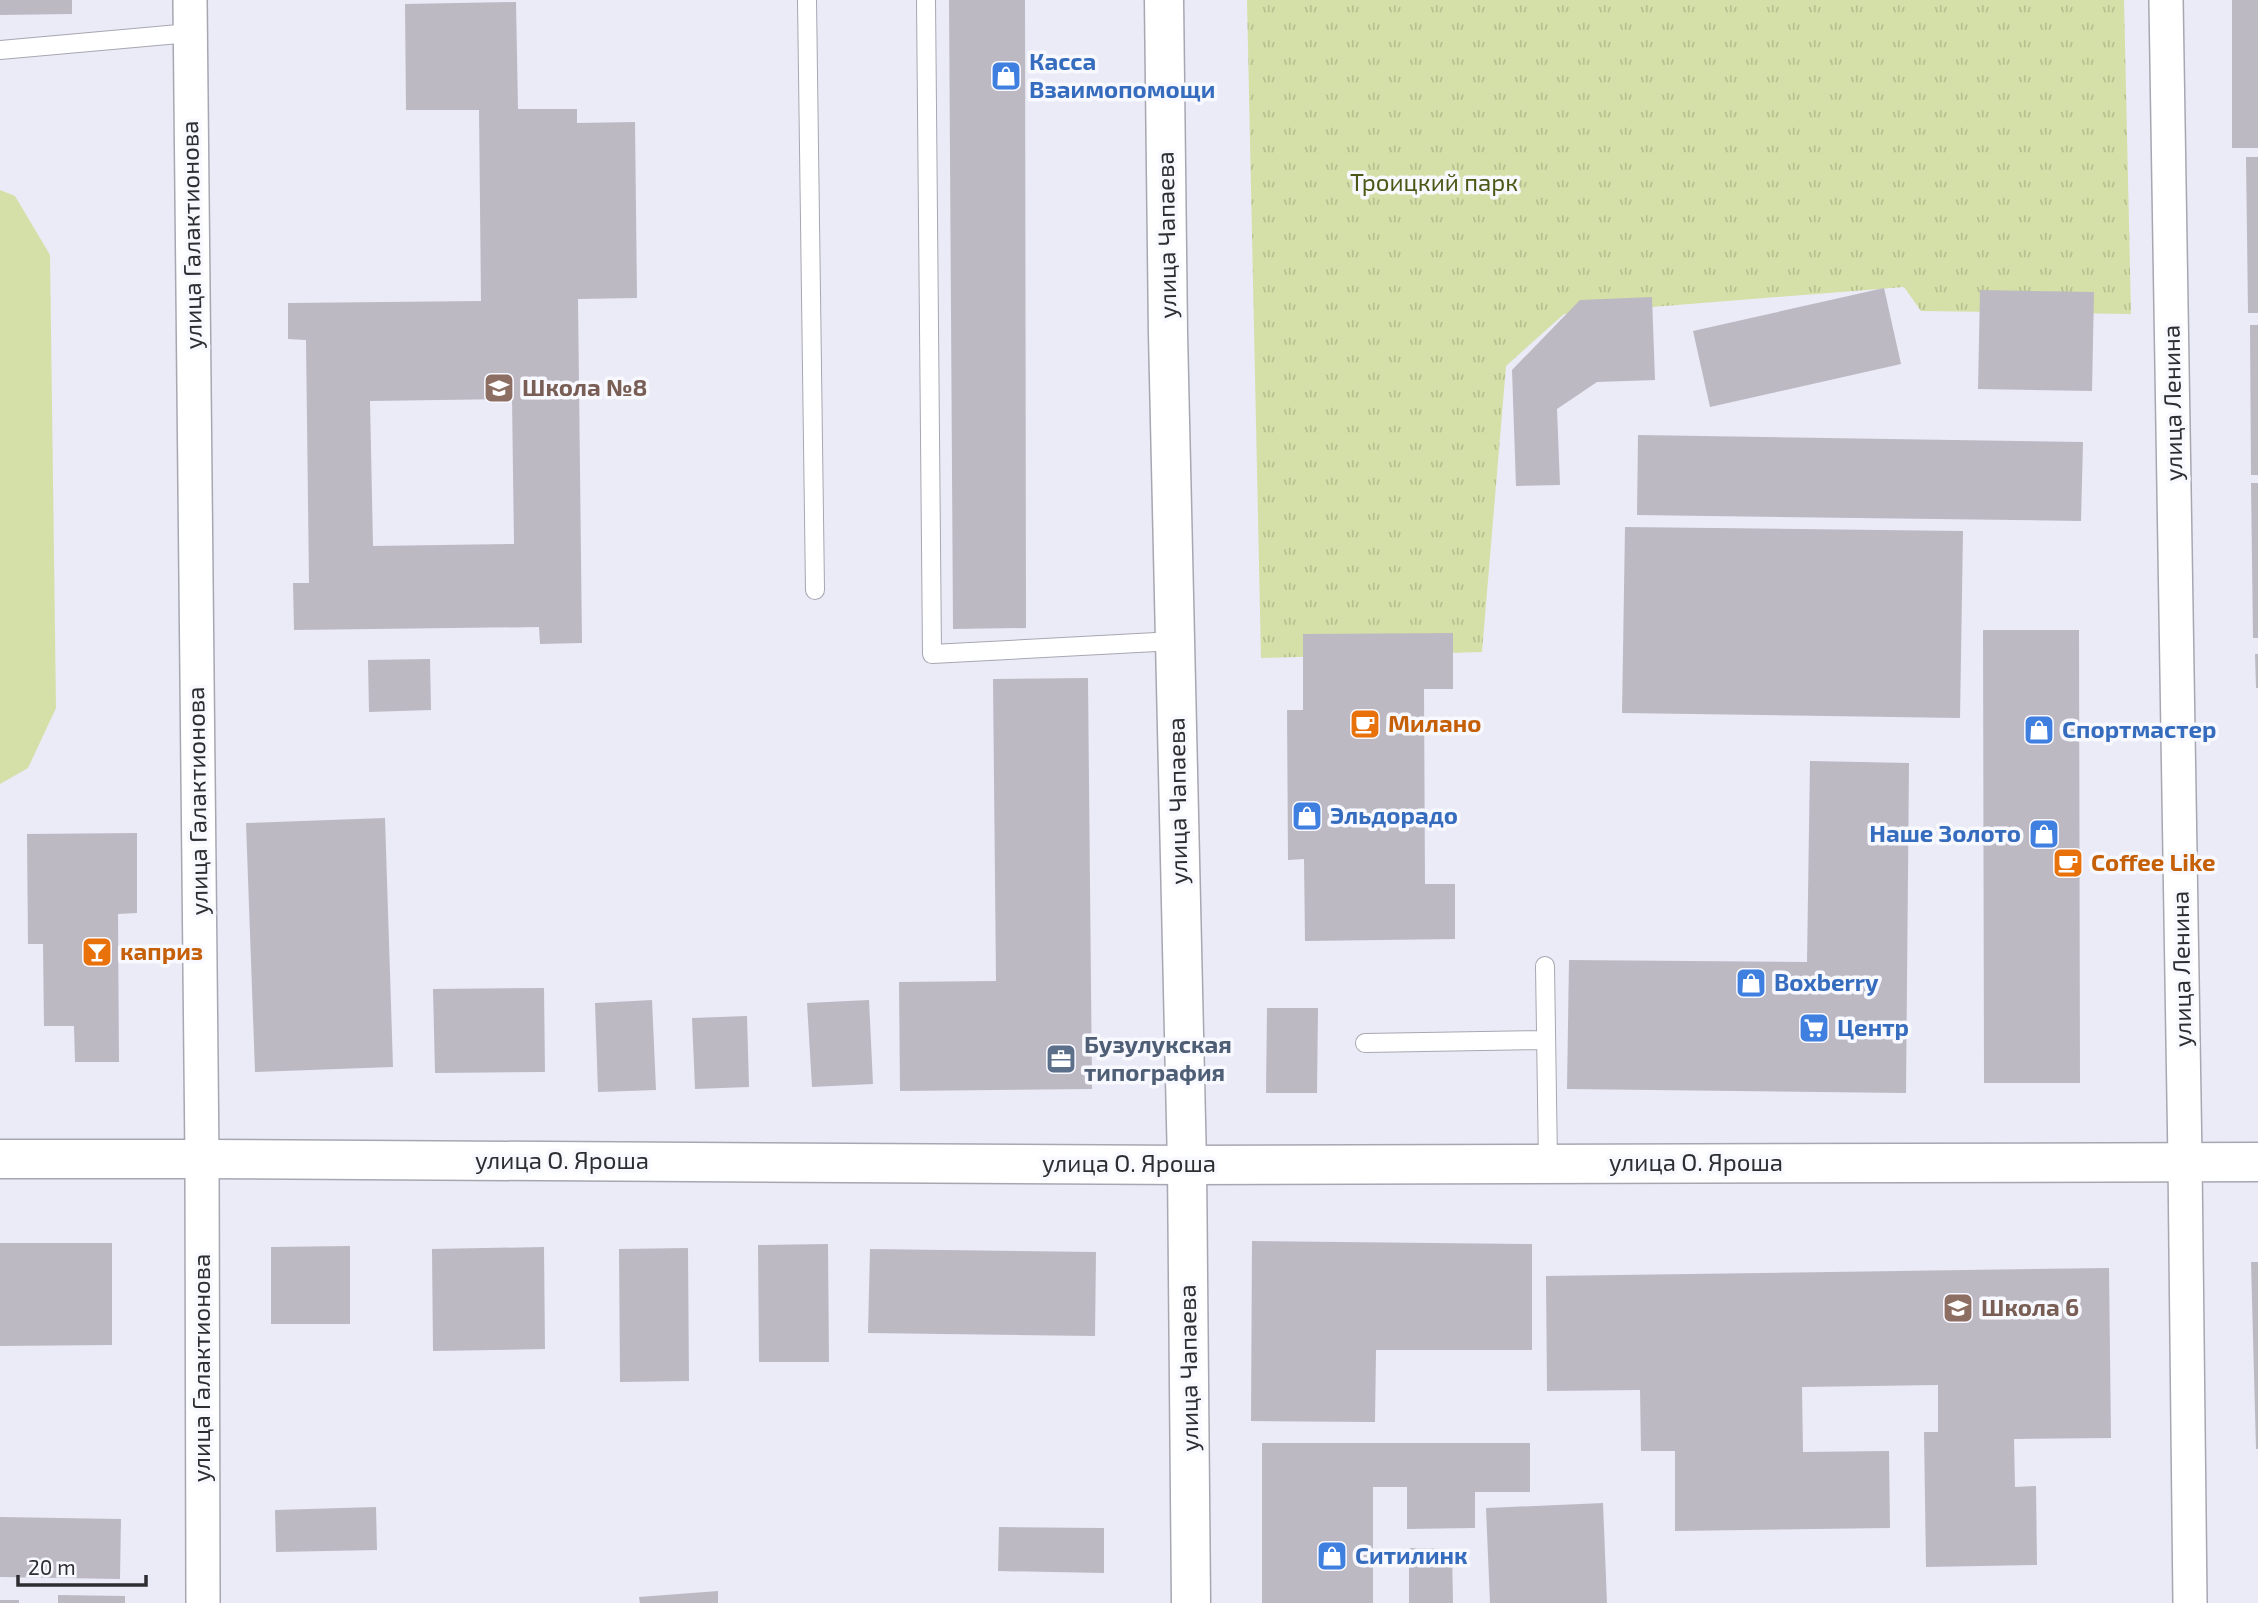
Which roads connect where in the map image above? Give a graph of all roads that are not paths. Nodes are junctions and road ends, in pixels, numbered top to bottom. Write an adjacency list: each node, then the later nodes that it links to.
1 (190, 0): 6 (street, улица Галактионова)
2 (807, 0): 8 (lane)
3 (926, 0): 9 (lane)
4 (1164, 0): 9 (main road, улица Чапаева)
5 (2166, 0): 15 (street, улица Ленина)
6 (190, 33): 7 (lane); 13 (street, улица Галактионова)
7 (0, 50)
8 (815, 590)
9 (1174, 641): 18 (main road, улица Чапаева)
10 (1545, 966): 11 (lane)
11 (1546, 1040): 12 (lane); 17 (lane)
12 (1365, 1043)
13 (202, 1158): 14 (main road, улица О. Яроша); 18 (main road, улица О. Яроша); 19 (street, улица Галактионова)
14 (0, 1159)
15 (2185, 1161): 16 (main road, улица О. Яроша); 17 (main road, улица О. Яроша); 21 (street, улица Ленина)
16 (2258, 1162)
17 (1548, 1163): 18 (main road, улица О. Яроша)
18 (1187, 1165): 20 (main road, улица Чапаева)
19 (202, 1603)
20 (1191, 1603)
21 (2190, 1603)

